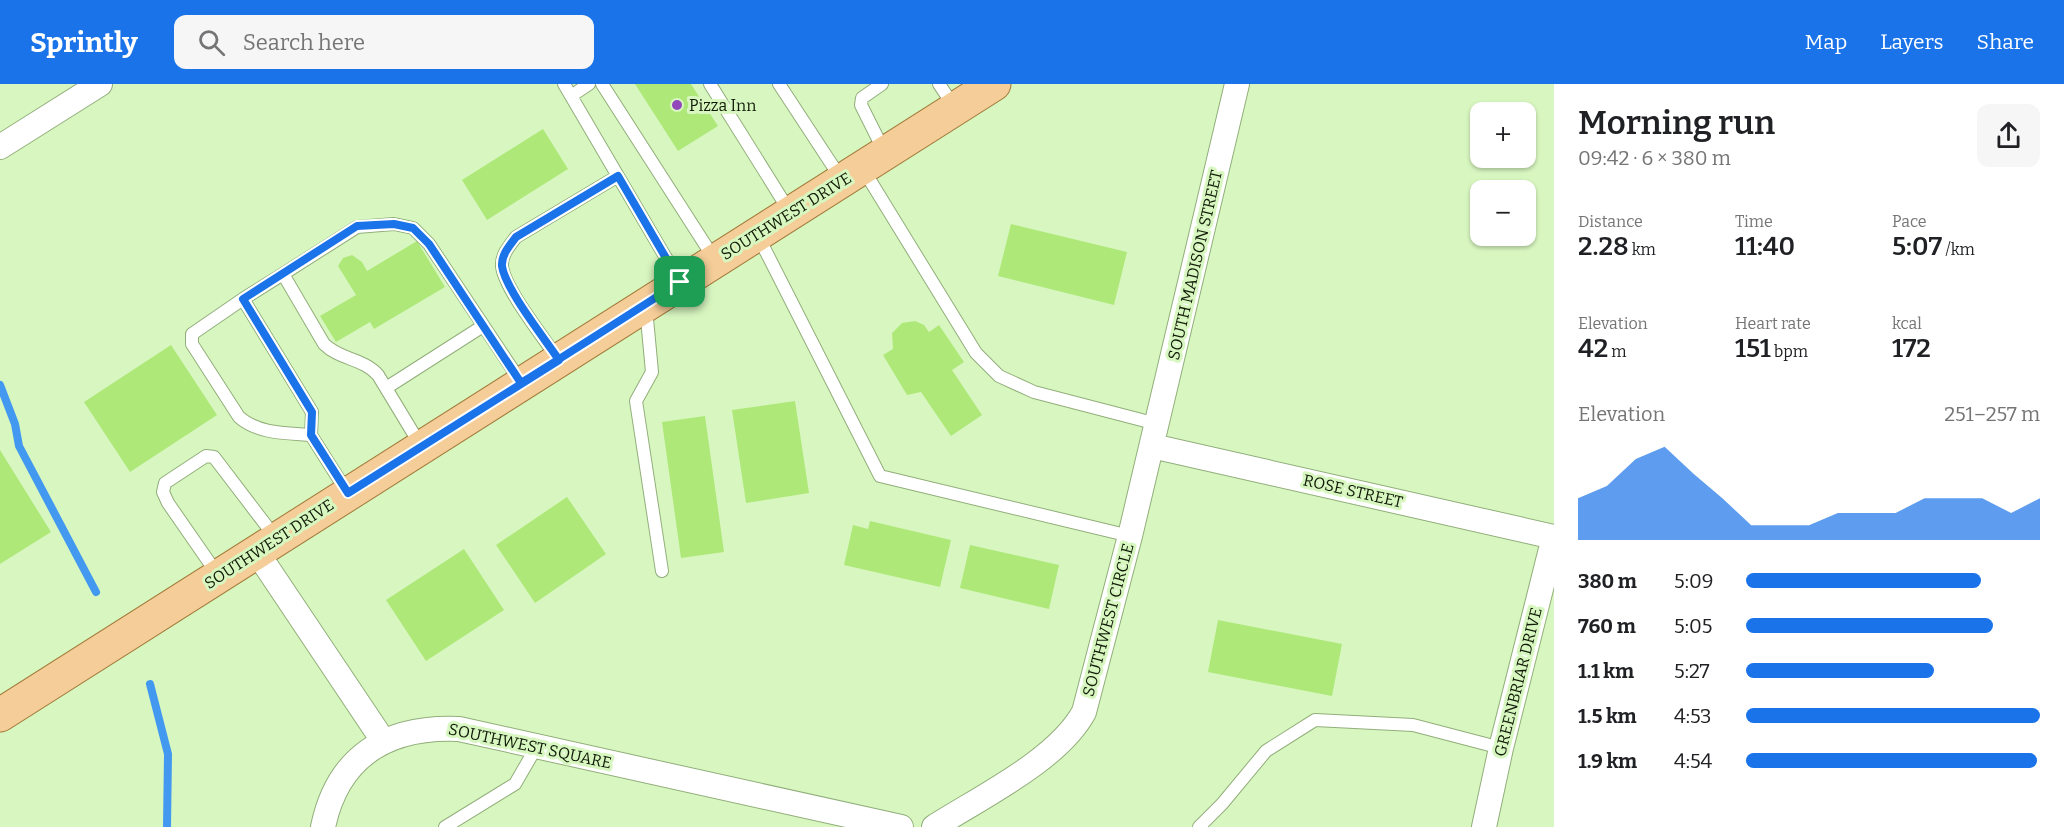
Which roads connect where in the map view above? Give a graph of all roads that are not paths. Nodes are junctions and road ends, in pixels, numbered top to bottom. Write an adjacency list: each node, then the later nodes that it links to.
1 (100, 84): 12 (street)
2 (564, 84): 10 (lane)
3 (589, 84): 10 (lane)
4 (602, 84): 17 (lane)
5 (710, 84): 15 (lane)
6 (779, 84): 13 (lane)
7 (882, 84): 13 (lane)
8 (994, 84): 11 (main road, SOUTHWEST DRIVE)
9 (1238, 84): 27 (street, SOUTH MADISON STREET)
10 (571, 96): 14 (lane)
11 (947, 96): 13 (main road, SOUTHWEST DRIVE)
12 (0, 147)
13 (864, 167): 15 (main road, SOUTHWEST DRIVE); 27 (lane)
14 (618, 176): 19 (lane); 23 (lane)
15 (791, 213): 16 (main road, SOUTHWEST DRIVE)
16 (757, 235): 17 (main road, SOUTHWEST DRIVE); 30 (lane)
17 (715, 261): 19 (main road, SOUTHWEST DRIVE)
18 (284, 274): 20 (lane); 22 (lane); 25 (lane)
19 (680, 282): 21 (main road, SOUTHWEST DRIVE)
20 (243, 299): 26 (lane); 26 (lane)
21 (646, 304): 23 (main road, SOUTHWEST DRIVE); 33 (lane)
22 (483, 326): 24 (lane); 25 (lane)
23 (559, 360): 24 (main road, SOUTHWEST DRIVE)
24 (521, 383): 28 (main road, SOUTHWEST DRIVE)
25 (386, 388): 28 (lane)
26 (311, 435): 29 (lane)
27 (1154, 435): 30 (street, SOUTHWEST CIRCLE); 31 (street, ROSE STREET)
28 (422, 447): 29 (main road, SOUTHWEST DRIVE)
29 (348, 493): 32 (main road, SOUTHWEST DRIVE)
30 (1130, 536): 42 (street, SOUTHWEST CIRCLE)
31 (1554, 537): 38 (street, GREENBRIAR DRIVE)
32 (266, 545): 34 (main road, SOUTHWEST DRIVE); 34 (lane); 36 (street)
33 (662, 571)
34 (218, 576): 35 (main road, SOUTHWEST DRIVE)
35 (0, 715)
36 (384, 742): 37 (street, SOUTHWEST SQUARE); 39 (street)
37 (537, 746): 40 (lane); 41 (street, SOUTHWEST SQUARE)
38 (1501, 748): 43 (lane); 44 (street, GREENBRIAR DRIVE)
39 (323, 827)
40 (445, 827)
41 (901, 827)
42 (934, 827)
43 (1198, 827)
44 (1484, 827)

